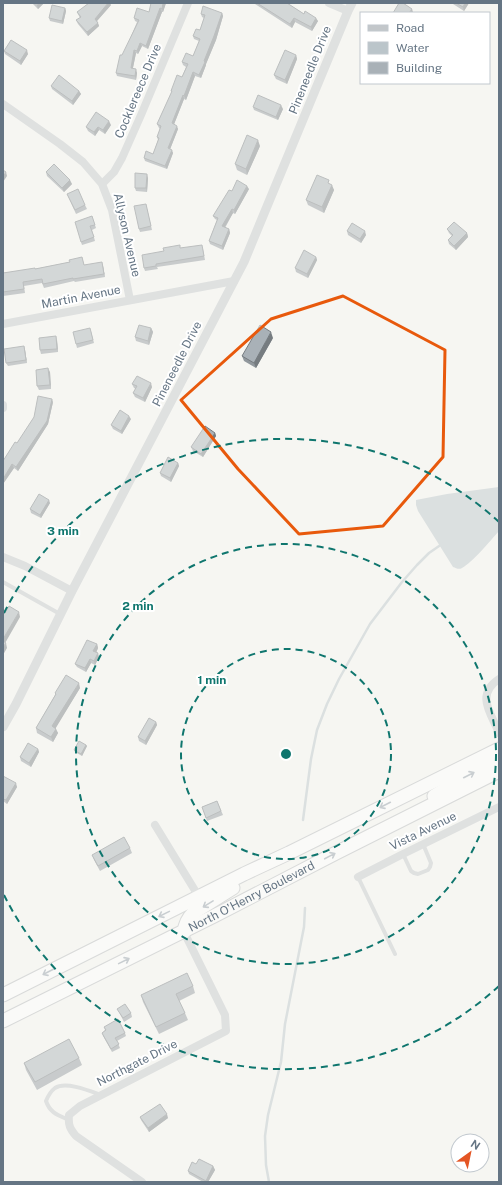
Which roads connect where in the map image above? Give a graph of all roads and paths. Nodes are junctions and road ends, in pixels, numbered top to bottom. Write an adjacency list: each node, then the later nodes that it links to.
1 (188, 3): 5 (street, Cocklereece Drive)
2 (329, 3): 3 (street)
3 (350, 7): 6 (street, Pineneedle Drive)
4 (3, 104): 5 (street, Allyson Avenue)
5 (102, 184): 7 (street, Allyson Avenue)
6 (234, 281): 7 (street, Martin Avenue); 11 (street, Pineneedle Drive)
7 (130, 300): 8 (street, Martin Avenue)
8 (3, 324)
9 (3, 557): 11 (street)
10 (3, 582): 12 (lane)
11 (72, 591): 12 (street, Pineneedle Drive)
12 (61, 614): 14 (street, Pineneedle Drive)
13 (499, 679): 15 (street)
14 (3, 727)
15 (499, 733)
16 (499, 749): 23 (highway, North O'Henry Boulevard, one-way to 23)
17 (499, 759): 21 (highway, one-way to 17)
18 (499, 771): 21 (highway, North O'Henry Boulevard)
19 (499, 807): 22 (street, Vista Avenue)
20 (155, 825): 26 (street)
21 (376, 832): 27 (highway, North O'Henry Boulevard, one-way to 21)
22 (423, 844): 24 (street, Vista Avenue); 24 (lane)
23 (289, 853): 26 (highway, North O'Henry Boulevard); 27 (highway, one-way to 27)
24 (403, 854): 25 (street, Vista Avenue)
25 (358, 877): 28 (lane)
26 (199, 897): 29 (highway, North O'Henry Boulevard, one-way to 29)
27 (184, 932): 30 (highway, North O'Henry Boulevard, one-way to 27); 31 (street, Northgate Drive)
28 (395, 954)
29 (3, 995)
30 (3, 1021)
31 (102, 1095): 32 (street, Northgate Drive); 32 (lane)
32 (69, 1122): 33 (street)
33 (142, 1182)

